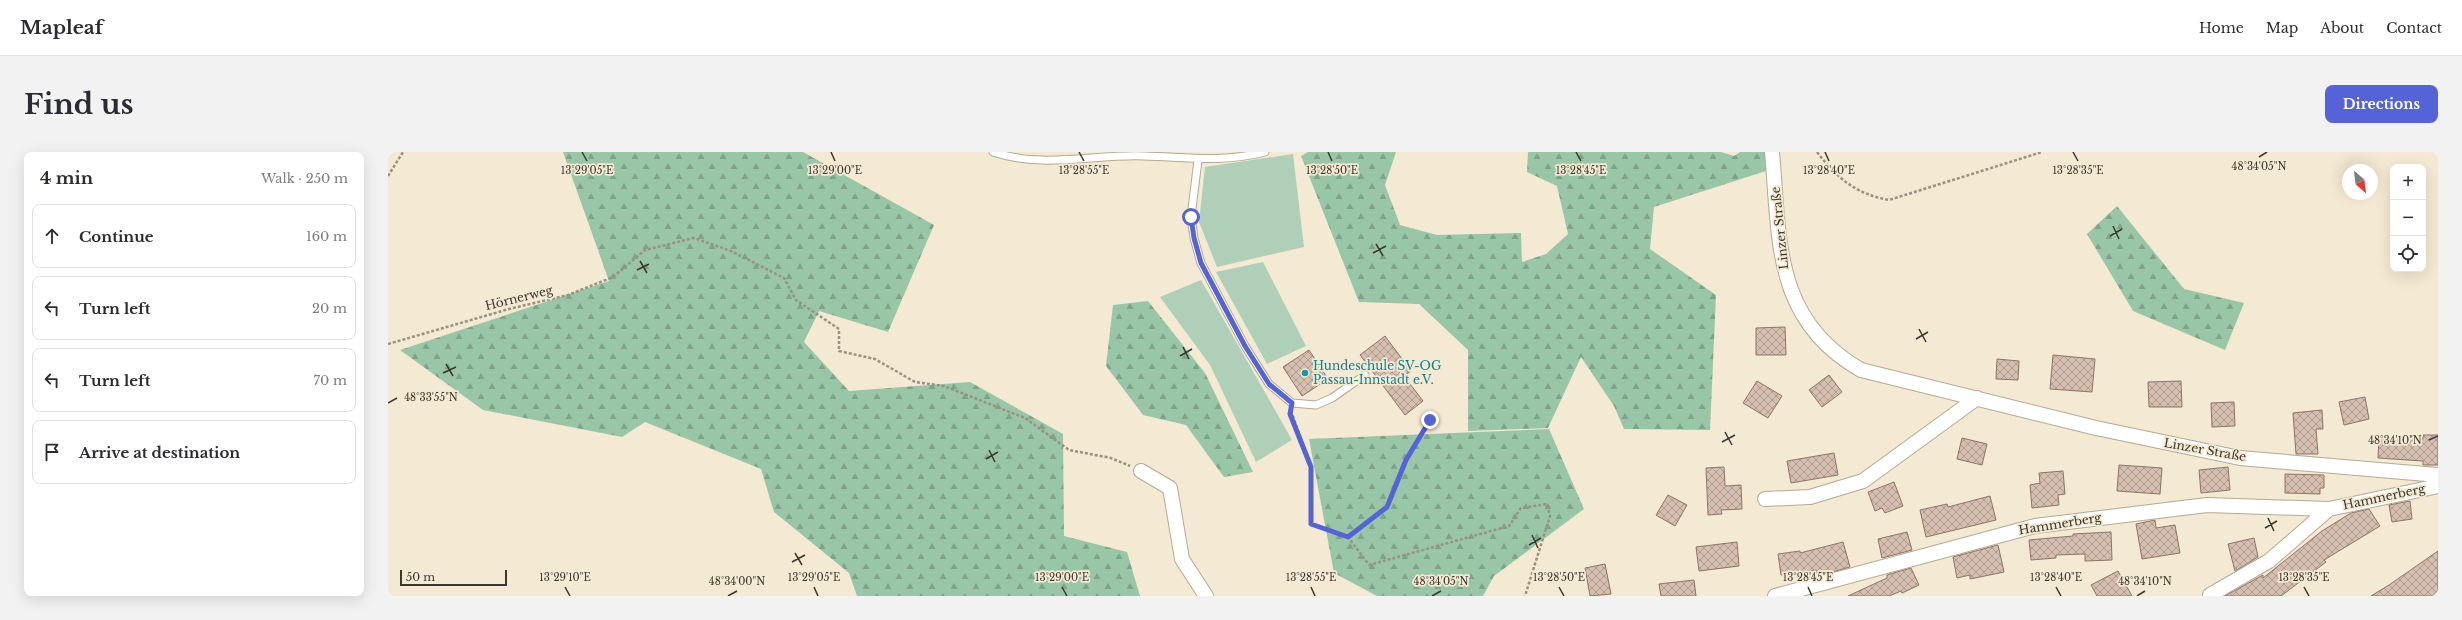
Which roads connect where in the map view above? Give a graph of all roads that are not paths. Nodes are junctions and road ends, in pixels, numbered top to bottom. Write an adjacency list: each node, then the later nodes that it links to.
1 (993, 152): 4 (lane)
2 (1265, 152): 4 (lane)
3 (1772, 152): 6 (street, Linzer Straße)
4 (1198, 160): 5 (lane)
5 (1365, 375)
6 (1977, 398): 8 (street, Linzer Straße); 10 (street)
7 (1141, 471): 13 (street)
8 (2438, 475)
9 (2438, 486): 11 (street, Hammerberg)
10 (1765, 500)
11 (2329, 509): 12 (street, Hammerberg); 14 (street, Hammerberg)
12 (2210, 595)
13 (1206, 596)
14 (1775, 596)

